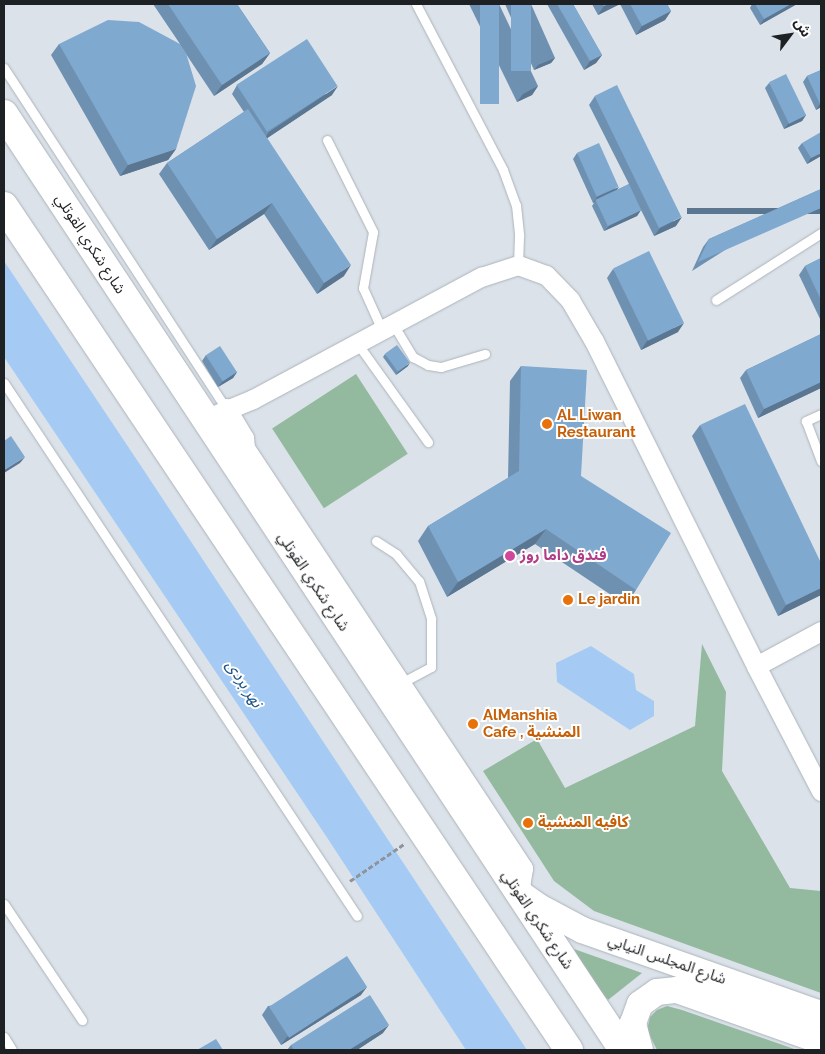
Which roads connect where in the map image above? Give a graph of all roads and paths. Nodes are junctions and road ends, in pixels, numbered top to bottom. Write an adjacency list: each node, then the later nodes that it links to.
1 (416, 4): 7 (lane)
2 (4, 68): 13 (lane)
3 (4, 114): 13 (highway, شارع شكري القوتلي)
4 (327, 140): 9 (lane)
5 (4, 206): 22 (highway)
6 (821, 233): 8 (lane)
7 (518, 265): 9 (street); 19 (street)
8 (716, 300)
9 (387, 327): 10 (street); 11 (lane)
10 (356, 343): 13 (street); 15 (lane)
11 (485, 354)
12 (4, 382): 23 (lane)
13 (215, 414): 20 (street); 24 (highway, شارع شكري القوتلي)
14 (821, 414): 16 (lane)
15 (428, 442)
16 (821, 461)
17 (376, 541): 20 (lane)
18 (821, 631): 19 (street)
19 (756, 666): 21 (street)
20 (401, 683): 24 (street)
21 (821, 791)
22 (423, 832): 23 (path); 32 (highway)
23 (339, 889): 26 (lane)
24 (519, 894): 27 (main road, شارع المجلس النيابي); 33 (highway, شارع شكري القوتلي)
25 (4, 904): 28 (lane)
26 (357, 916)
27 (821, 1014)
28 (82, 1020)
29 (4, 1037): 31 (lane)
30 (821, 1041): 34 (main road, شارع المجلس النيابي)
31 (12, 1050)
32 (569, 1050)
33 (623, 1050)
34 (640, 1050)

